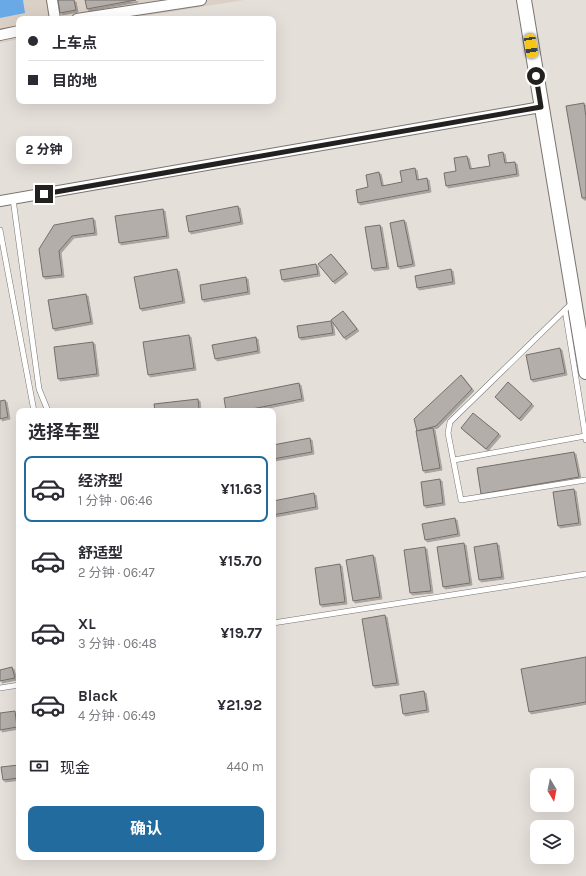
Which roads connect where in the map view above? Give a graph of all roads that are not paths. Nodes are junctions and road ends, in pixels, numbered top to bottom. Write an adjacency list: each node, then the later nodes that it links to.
1 (52, 0): 4 (street)
2 (201, 0): 5 (street)
3 (524, 0): 8 (street)
4 (55, 16)
5 (97, 16)
6 (16, 32): 7 (street)
7 (0, 35)
8 (541, 107): 9 (street); 12 (street)
9 (13, 199): 10 (street); 15 (lane)
10 (0, 201)
11 (0, 230): 14 (lane)
12 (570, 305): 13 (street); 16 (lane); 17 (lane)
13 (586, 372)
14 (33, 408)
15 (47, 408)
16 (586, 438): 17 (lane)
17 (454, 460): 18 (lane)
18 (586, 480)
19 (586, 574): 20 (lane)
20 (276, 623)
21 (16, 685): 22 (lane)
22 (0, 688)

